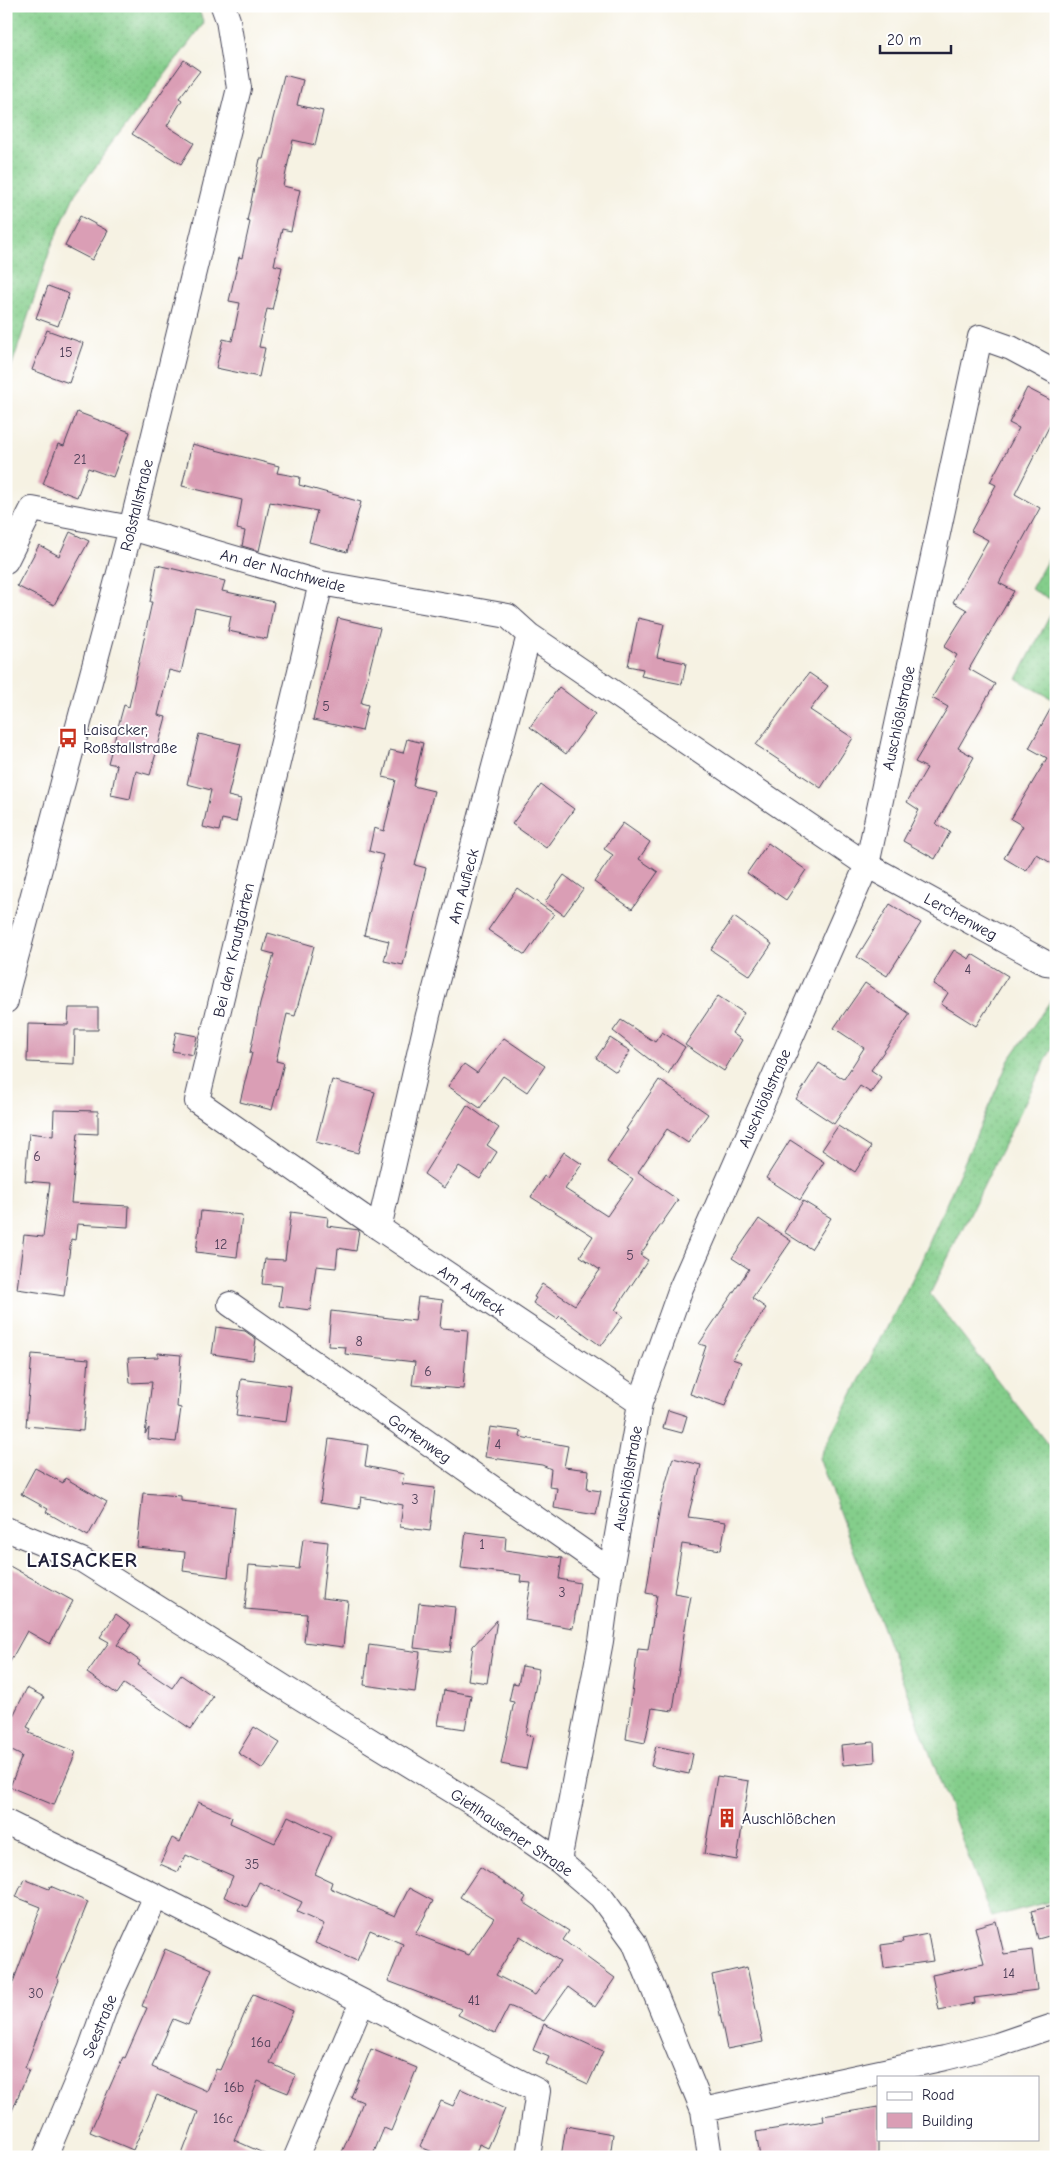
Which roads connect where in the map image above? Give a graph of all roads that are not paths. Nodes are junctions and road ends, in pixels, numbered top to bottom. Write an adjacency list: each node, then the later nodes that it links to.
1 (223, 6): 3 (street, Roßstallstraße)
2 (1056, 372): 7 (street, Auschlößlstraße)
3 (131, 528): 4 (street, An der Nachtweide); 5 (street, An der Nachtweide); 9 (street, Roßstallstraße)
4 (6, 561)
5 (320, 583): 6 (street, An der Nachtweide); 10 (street, Bei den Krautgärten)
6 (529, 635): 7 (street); 10 (street, Am Aufleck)
7 (867, 865): 8 (street, Lerchenweg); 12 (street, Auschlößlstraße)
8 (1056, 964)
9 (6, 1001)
10 (378, 1228): 12 (street, Am Aufleck)
11 (230, 1304): 14 (street, Gartenweg)
12 (640, 1403): 14 (street, Auschlößlstraße)
13 (6, 1529): 16 (street, Gietlhausener Straße)
14 (611, 1572): 16 (street, Auschlößlstraße)
15 (6, 1822): 17 (street)
16 (560, 1862): 20 (street, Gietlhausener Straße)
17 (156, 1896): 18 (street); 21 (street, Seestraße)
18 (362, 2002): 22 (street); 23 (street)
19 (1056, 2025): 20 (street)
20 (703, 2110): 24 (street, Gietlhausener Straße)
21 (45, 2157)
22 (296, 2157)
23 (528, 2157)
24 (710, 2157)

